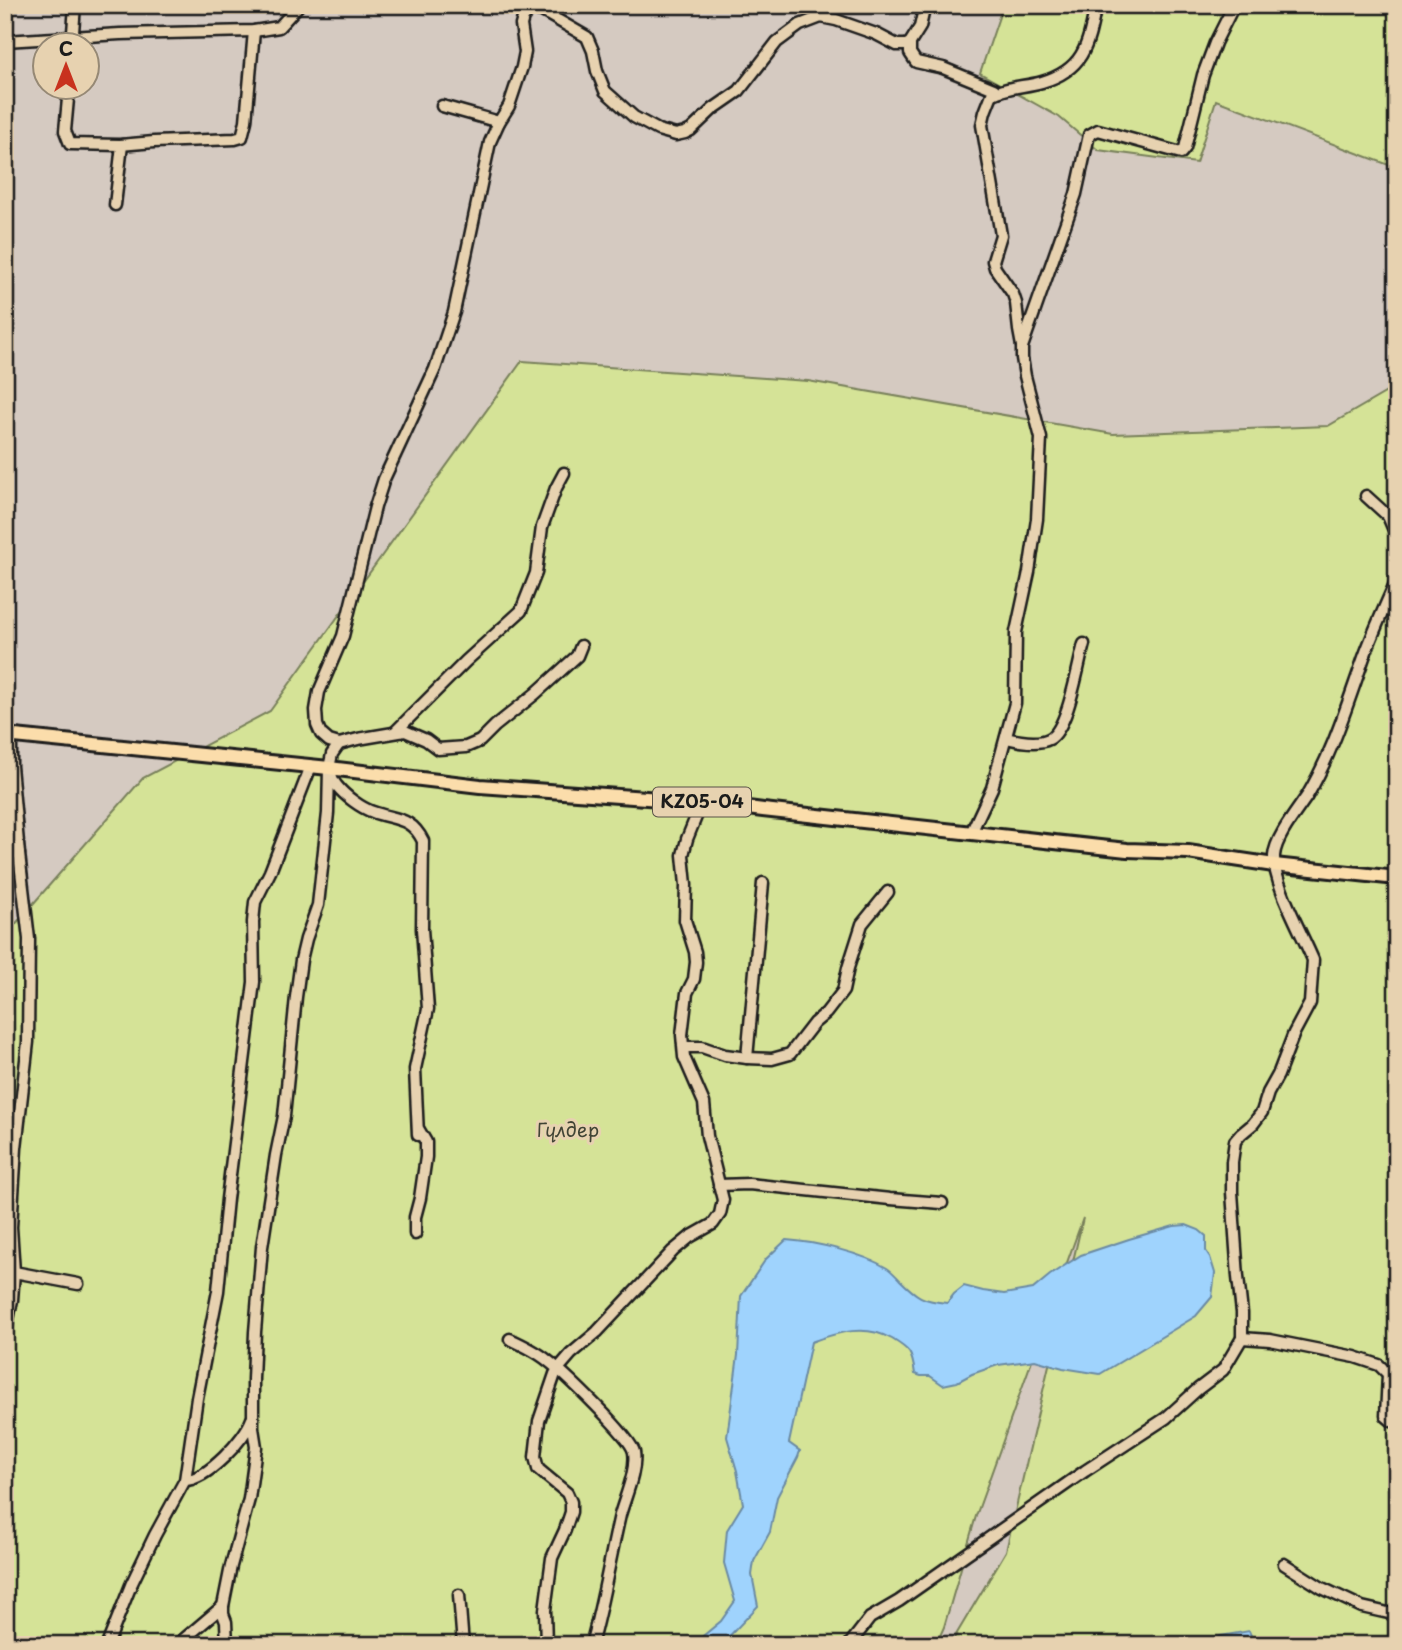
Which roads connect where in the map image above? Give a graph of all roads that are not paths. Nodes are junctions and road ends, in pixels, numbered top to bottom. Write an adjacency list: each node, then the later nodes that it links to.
1 (75, 5): 8 (street)
2 (299, 5): 7 (street)
3 (925, 5): 12 (street)
4 (1096, 5): 13 (street)
5 (1234, 5): 19 (street)
6 (531, 7): 12 (street); 16 (street)
7 (254, 31): 9 (street); 17 (street)
8 (73, 32)
9 (102, 37)
10 (5, 41): 11 (street)
11 (32, 41)
12 (910, 43): 13 (street)
13 (993, 94): 19 (street)
14 (68, 102): 17 (street)
15 (442, 106): 16 (street)
16 (499, 122): 29 (street)
17 (122, 145): 18 (street)
18 (115, 205)
19 (1022, 347): 28 (street)
20 (564, 473): 26 (street)
21 (1366, 496): 22 (street)
22 (1397, 537)
23 (1397, 579): 36 (street)
24 (1084, 644): 28 (street)
25 (581, 646): 26 (street)
26 (395, 732): 29 (street)
27 (8, 736): 30 (main road, KZ05-04); 35 (street)
28 (1006, 738): 33 (street)
29 (339, 744): 31 (street)
30 (311, 766): 31 (main road, KZ05-04); 53 (street)
31 (329, 768): 32 (main road, KZ05-04); 44 (street); 51 (street)
32 (702, 802): 33 (main road, KZ05-04); 40 (street)
33 (971, 833): 36 (main road, KZ05-04)
34 (5, 851): 35 (street)
35 (19, 854): 45 (street)
36 (1274, 865): 37 (main road, KZ05-04); 48 (street)
37 (1397, 878)
38 (763, 883): 41 (street)
39 (888, 892): 41 (street)
40 (684, 1047): 41 (street); 42 (street)
41 (747, 1058)
42 (719, 1185): 43 (street); 50 (street)
43 (942, 1203)
44 (415, 1234)
45 (14, 1272): 46 (street); 47 (street)
46 (78, 1284)
47 (5, 1335)
48 (1242, 1338): 52 (street); 64 (street)
49 (510, 1339): 50 (street)
50 (558, 1369): 62 (street); 63 (street)
51 (253, 1416): 53 (street); 56 (street)
52 (1397, 1423)
53 (185, 1480): 58 (street)
54 (1284, 1564): 57 (street)
55 (459, 1595): 61 (street)
56 (223, 1606): 59 (street); 60 (street)
57 (1397, 1615)
58 (107, 1645)
59 (177, 1645)
60 (227, 1645)
61 (463, 1645)
62 (546, 1645)
63 (591, 1645)
64 (849, 1645)

